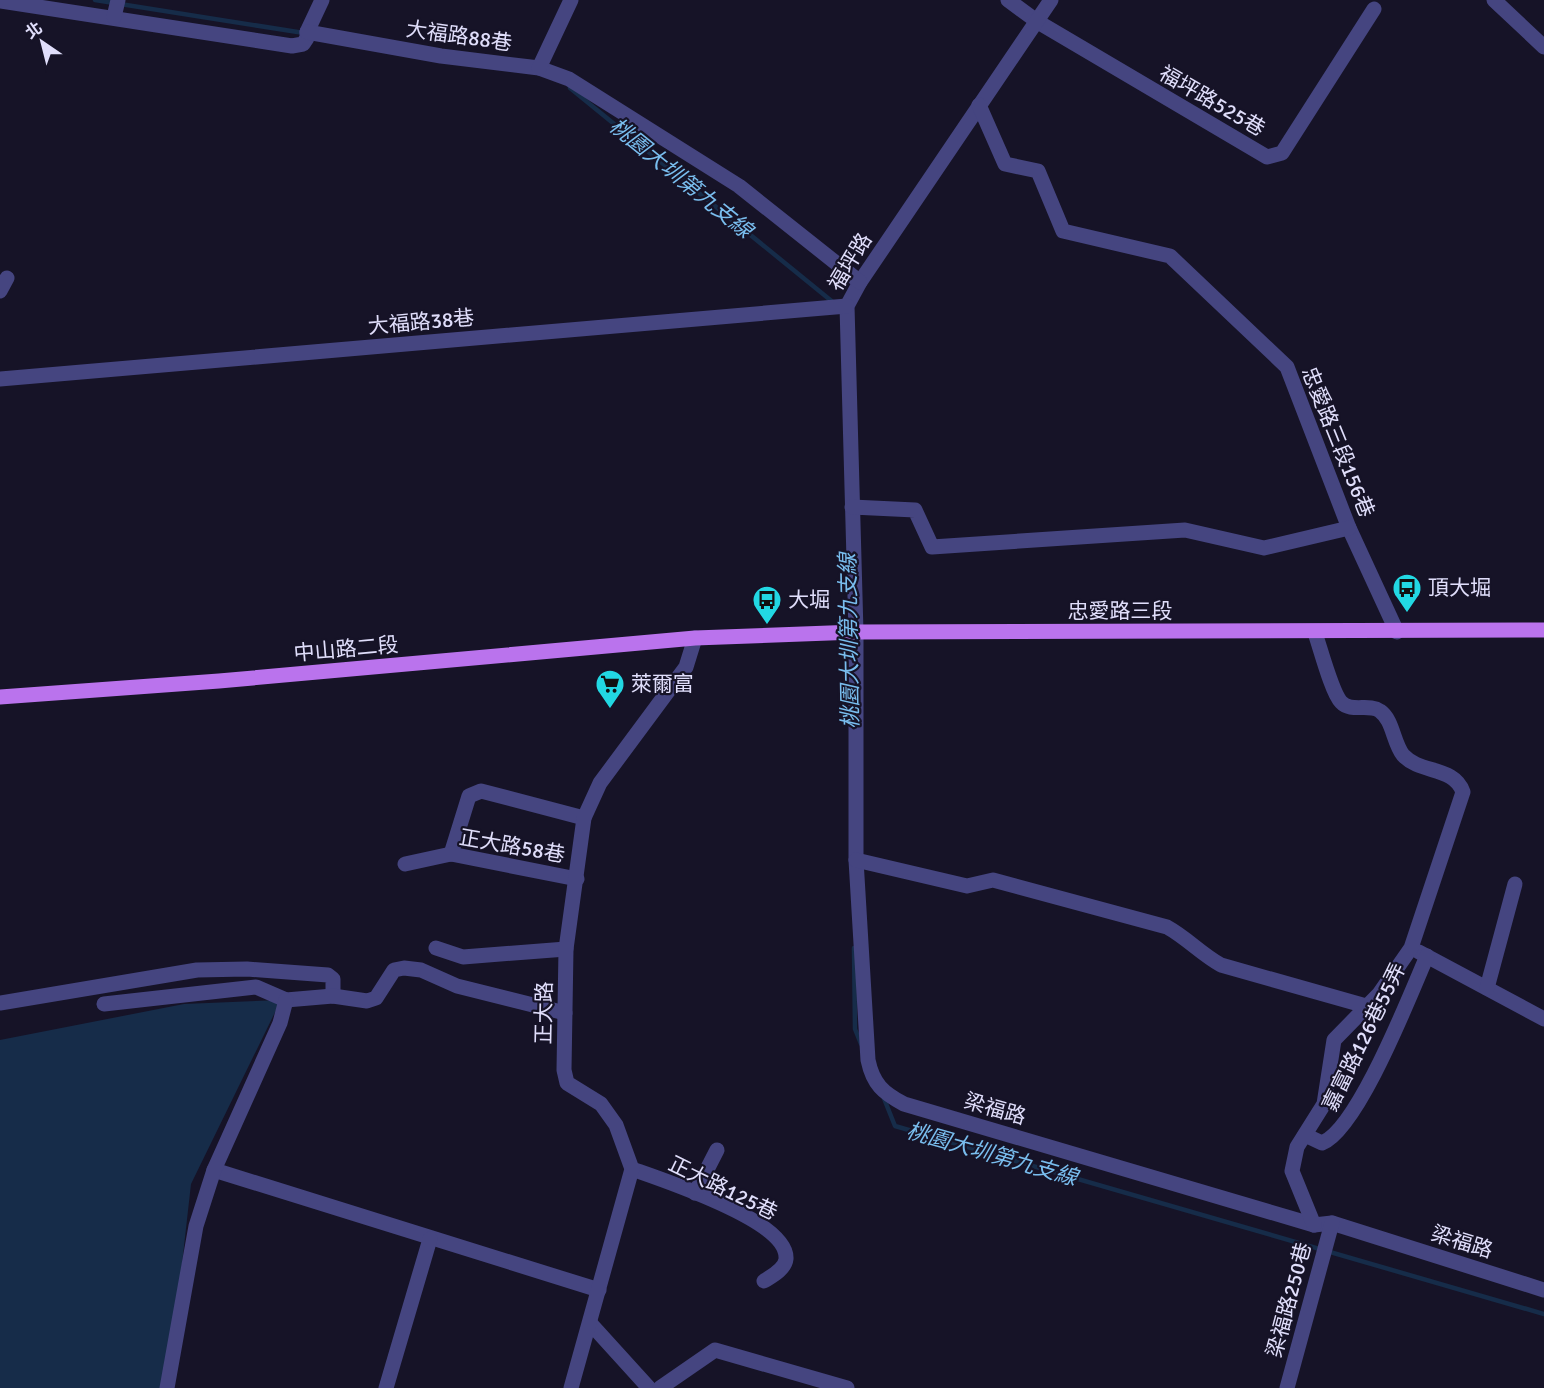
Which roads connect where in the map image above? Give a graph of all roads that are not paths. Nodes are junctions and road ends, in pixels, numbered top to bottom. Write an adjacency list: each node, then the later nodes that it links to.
1 (118, 0): 10 (street)
2 (322, 0): 12 (street)
3 (571, 0): 14 (street)
4 (1008, 0): 11 (street, 福坪路525巷)
5 (1051, 0): 11 (street, 福坪路)
6 (1494, 0): 13 (street)
7 (0, 1): 8 (street)
8 (56, 5): 10 (street)
9 (1374, 9): 11 (street, 福坪路525巷)
10 (114, 17): 12 (street)
11 (1038, 22): 15 (street, 福坪路)
12 (307, 32): 14 (street, 大福路88巷)
13 (1544, 47)
14 (539, 68): 16 (street, 大福路88巷)
15 (979, 105): 16 (street, 福坪路); 20 (street, 忠愛路三段156巷)
16 (860, 282): 17 (street, 福坪路)
17 (847, 306): 18 (street, 大福路38巷); 19 (street, 福坪路)
18 (0, 379)
19 (852, 507): 20 (street); 22 (street, 福坪路)
20 (1349, 528): 23 (street, 忠愛路三段156巷)
21 (1544, 630): 23 (main road, 忠愛路三段)
22 (851, 632): 24 (main road, 忠愛路三段); 25 (main road, 忠愛路三段); 29 (street, 梁福路)
23 (1397, 632): 24 (main road, 忠愛路三段)
24 (1315, 633): 34 (street)
25 (695, 638): 26 (main road, 中山路二段); 27 (street, 正大路)
26 (0, 697)
27 (584, 818): 28 (street); 31 (street, 正大路)
28 (451, 854): 30 (street, 正大路58巷); 31 (street, 正大路58巷)
29 (856, 860): 42 (street); 51 (street, 梁福路)
30 (405, 864)
31 (577, 879): 35 (street, 正大路)
32 (1515, 884): 37 (street)
33 (436, 948): 35 (street)
34 (1411, 948): 36 (street); 42 (street)
35 (566, 949): 43 (street, 正大路)
36 (1428, 956): 37 (street); 45 (street, 嘉富路126巷55弄)
37 (1487, 988): 44 (street)
38 (333, 996): 39 (street); 40 (street); 43 (street)
39 (286, 1000): 41 (street); 48 (street)
40 (0, 1003)
41 (104, 1004)
42 (1366, 1006): 45 (street)
43 (566, 1013): 47 (street, 正大路)
44 (1544, 1019)
45 (1305, 1136): 51 (street)
46 (717, 1149): 49 (street)
47 (632, 1169): 49 (street, 正大路125巷); 54 (street)
48 (214, 1170): 52 (street); 57 (street)
49 (695, 1193): 53 (street, 正大路125巷)
50 (1332, 1223): 51 (street, 梁福路); 55 (street, 梁福路); 63 (street, 梁福路250巷)
51 (1314, 1225)
52 (430, 1239): 54 (street); 58 (street)
53 (764, 1281)
54 (599, 1290): 56 (street)
55 (1544, 1290)
56 (590, 1323): 59 (street); 60 (street)
57 (167, 1388)
58 (386, 1388)
59 (571, 1388)
60 (649, 1388)
61 (660, 1388): 62 (street)
62 (847, 1388)
63 (1287, 1388)

